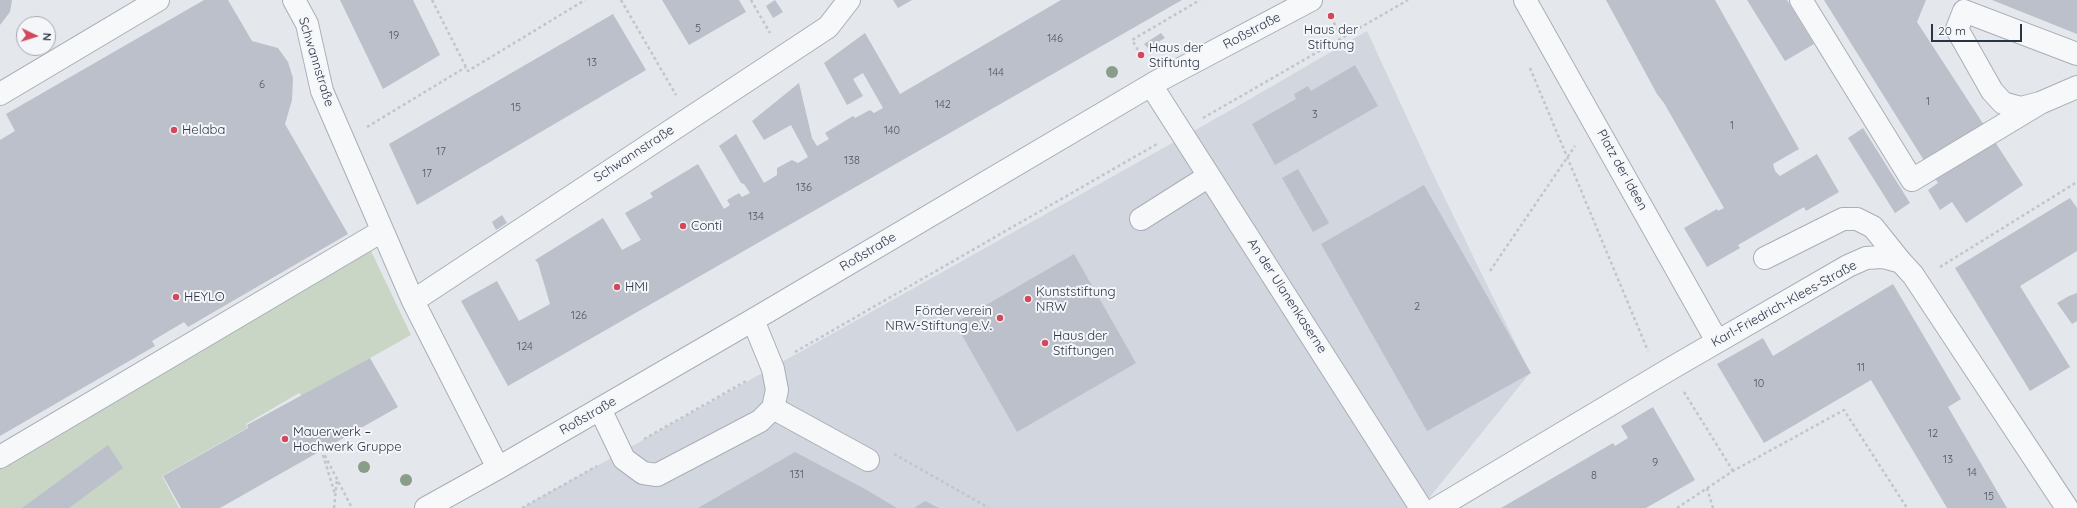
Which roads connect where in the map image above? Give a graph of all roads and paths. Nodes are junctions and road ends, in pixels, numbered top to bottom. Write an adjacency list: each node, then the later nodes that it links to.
1 (158, 0): 22 (street)
2 (294, 0): 27 (street, Schwannstraße)
3 (432, 0): 19 (path)
4 (585, 0): 19 (path)
5 (621, 0): 25 (path)
6 (751, 0): 17 (path)
7 (849, 0): 17 (street, Schwannstraße)
8 (1200, 0): 16 (path)
9 (1311, 0): 20 (street, Roßstraße)
10 (1408, 0): 14 (path)
11 (1525, 0): 26 (street, Platz der Ideen)
12 (1801, 0): 23 (street)
13 (1331, 16): 14 (path)
14 (1342, 38): 24 (path)
15 (2077, 54): 23 (street)
16 (1142, 55)
17 (783, 56): 25 (street, Schwannstraße)
18 (1527, 62): 29 (path)
19 (466, 67): 27 (path)
20 (1151, 85): 30 (street, An der Ulanenkaserne); 39 (street, Roßstraße)
21 (2077, 87): 23 (street)
22 (0, 94)
23 (2040, 103)
24 (1212, 112)
25 (689, 118): 38 (street, Schwannstraße)
26 (1595, 122): 29 (path); 40 (street, Platz der Ideen)
27 (344, 140): 33 (street, Schwannstraße)
28 (1159, 143): 41 (path)
29 (1568, 156): 36 (path); 42 (path)
30 (1210, 176): 32 (street); 58 (street, An der Ulanenkaserne)
31 (2077, 182): 37 (path)
32 (1141, 219)
33 (382, 231): 38 (street, Schwannstraße); 46 (street)
34 (1765, 258): 35 (street)
35 (1901, 262): 37 (street); 40 (street, Karl-Friedrich-Klees-Straße)
36 (1490, 270)
37 (1917, 281): 63 (street)
38 (413, 301): 48 (street, Schwannstraße)
39 (753, 320): 41 (street); 44 (street, Roßstraße)
40 (1717, 341): 42 (street, Karl-Friedrich-Klees-Straße)
41 (772, 366): 43 (street); 45 (path)
42 (1664, 373): 49 (path); 59 (street, Karl-Friedrich-Klees-Straße)
43 (773, 408): 45 (street); 47 (street)
44 (600, 409): 45 (street); 48 (street, Roßstraße)
45 (621, 452): 56 (path)
46 (0, 457)
47 (868, 460): 57 (path)
48 (498, 468): 55 (street, Roßstraße)
49 (1733, 471): 51 (path); 62 (path)
50 (337, 478): 52 (path); 52 (path); 54 (path)
51 (1707, 488): 60 (path); 61 (path)
52 (335, 494): 53 (path)
53 (334, 508)
54 (352, 508)
55 (426, 508)
56 (522, 508)
57 (990, 508)
58 (1421, 508)
59 (1437, 508)
60 (1677, 508)
61 (1713, 508)
62 (1907, 508)
63 (2067, 508)

